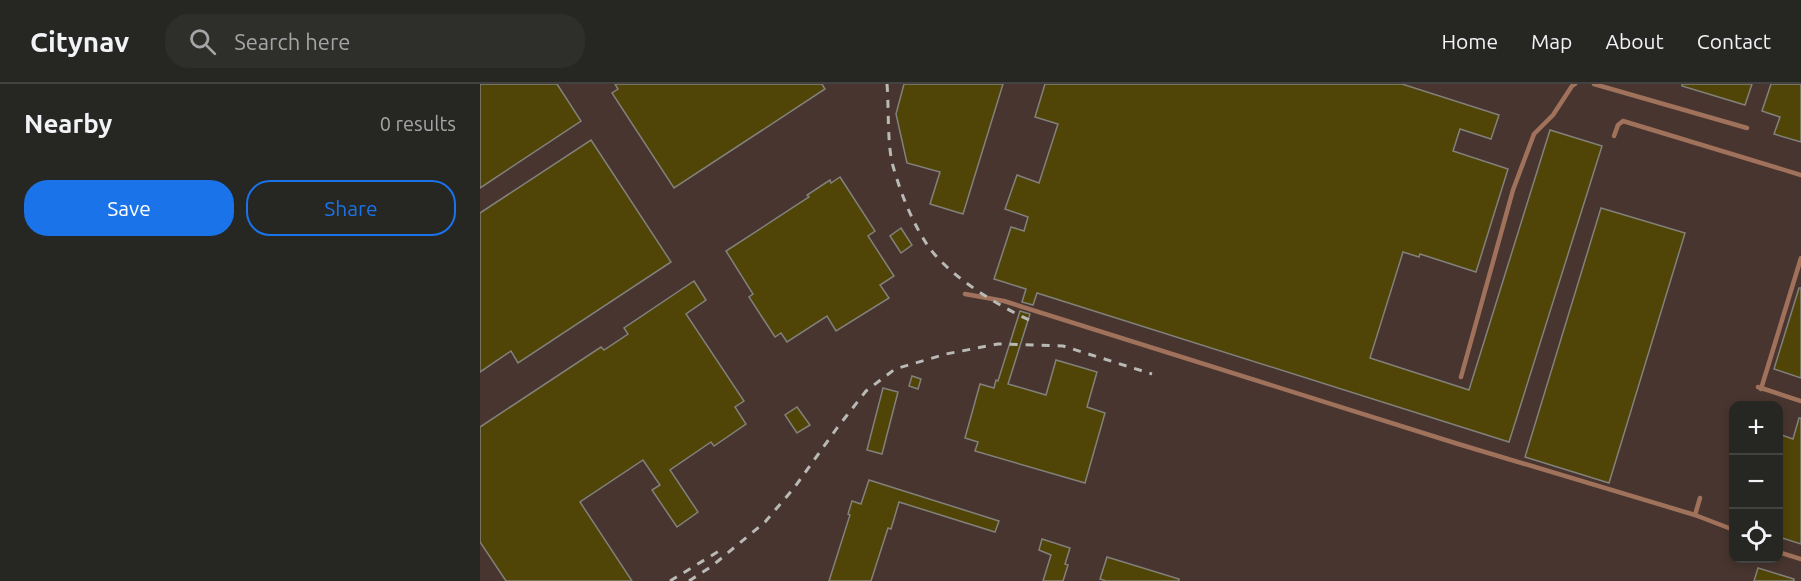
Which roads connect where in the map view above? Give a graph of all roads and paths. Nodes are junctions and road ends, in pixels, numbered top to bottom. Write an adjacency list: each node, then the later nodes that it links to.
1 (1575, 84): 8 (lane)
2 (1594, 84): 3 (lane)
3 (1747, 128)
4 (1614, 136): 5 (lane)
5 (1801, 175)
6 (1801, 258): 9 (lane)
7 (965, 294): 11 (lane)
8 (1461, 377)
9 (1801, 401)
10 (1700, 498): 11 (lane)
11 (1695, 515): 12 (lane)
12 (1729, 528)
13 (1783, 553): 14 (lane)
14 (1801, 559)

